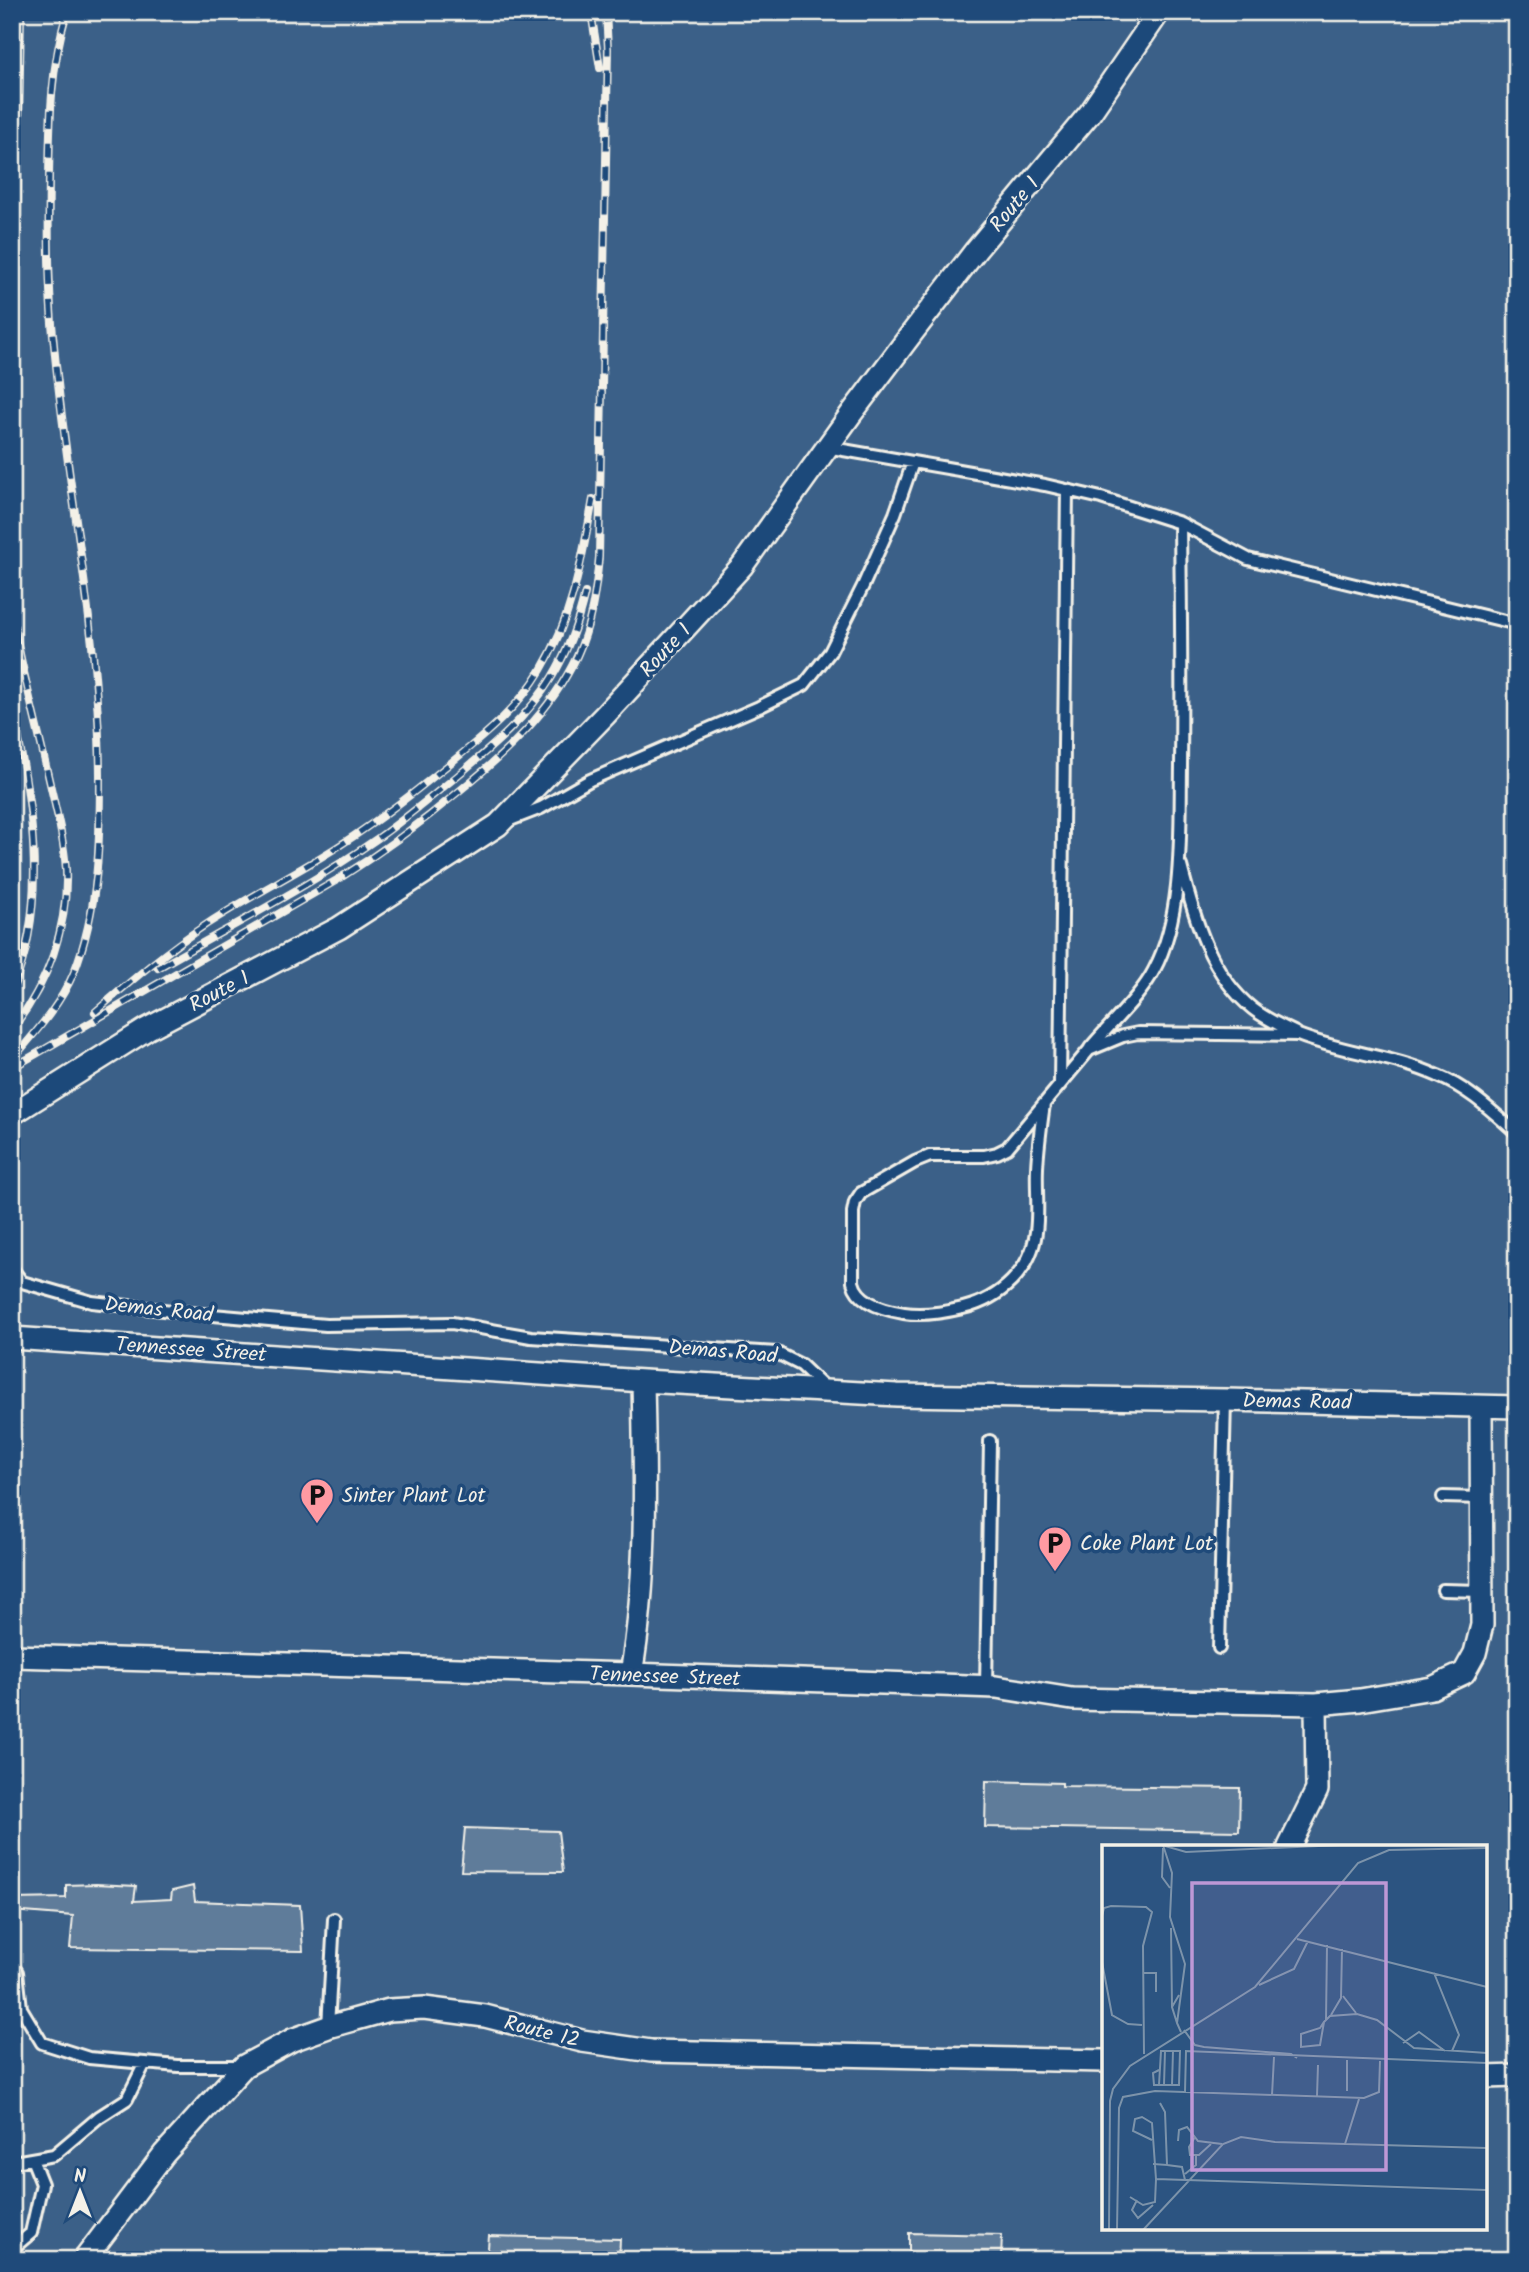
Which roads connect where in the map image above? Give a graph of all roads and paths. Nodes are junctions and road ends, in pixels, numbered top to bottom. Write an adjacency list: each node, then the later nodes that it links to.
1 (1159, 12): 2 (street, Route 1)
2 (827, 447): 3 (lane); 7 (street, Route 1)
3 (914, 462): 4 (lane); 7 (lane)
4 (1067, 490): 5 (lane); 11 (lane)
5 (1180, 523): 6 (lane); 8 (lane)
6 (1517, 624)
7 (498, 825): 13 (street, Route 1)
8 (1180, 859): 9 (lane); 10 (lane)
9 (1298, 1035): 10 (lane); 14 (lane)
10 (1089, 1050): 11 (lane)
11 (1060, 1084): 12 (lane)
12 (1044, 1104): 12 (lane)
13 (12, 1114)
14 (1517, 1133)
15 (12, 1269): 18 (lane, Demas Road)
16 (12, 1338): 17 (street, Tennessee Street)
17 (643, 1381): 18 (street, Tennessee Street); 29 (street)
18 (830, 1392): 19 (street, Demas Road)
19 (1225, 1400): 20 (street, Demas Road); 27 (lane)
20 (1481, 1406): 21 (street, Demas Road); 24 (street, Tennessee Street)
21 (1517, 1407)
22 (989, 1441): 30 (lane)
23 (1443, 1497): 24 (lane)
24 (1482, 1498): 26 (street, Tennessee Street)
25 (1443, 1590): 26 (lane)
26 (1482, 1591): 31 (street, Tennessee Street)
27 (1219, 1648)
28 (12, 1656): 29 (street, Tennessee Street)
29 (631, 1674): 30 (street, Tennessee Street)
30 (986, 1687): 31 (street, Tennessee Street)
31 (1316, 1704): 32 (street)
32 (1290, 1845)
33 (334, 1919): 37 (lane)
34 (12, 1966): 35 (lane)
35 (21, 2008): 36 (lane); 39 (lane)
36 (12, 2018)
37 (328, 2026): 38 (street, Route 12); 40 (street, Route 12)
38 (1102, 2061)
39 (145, 2063): 40 (lane); 43 (lane)
40 (244, 2066): 46 (street, Route 12)
41 (1517, 2076): 42 (street)
42 (1487, 2077)
43 (32, 2159): 44 (lane); 45 (lane)
44 (12, 2160)
45 (12, 2249)
46 (84, 2260)

